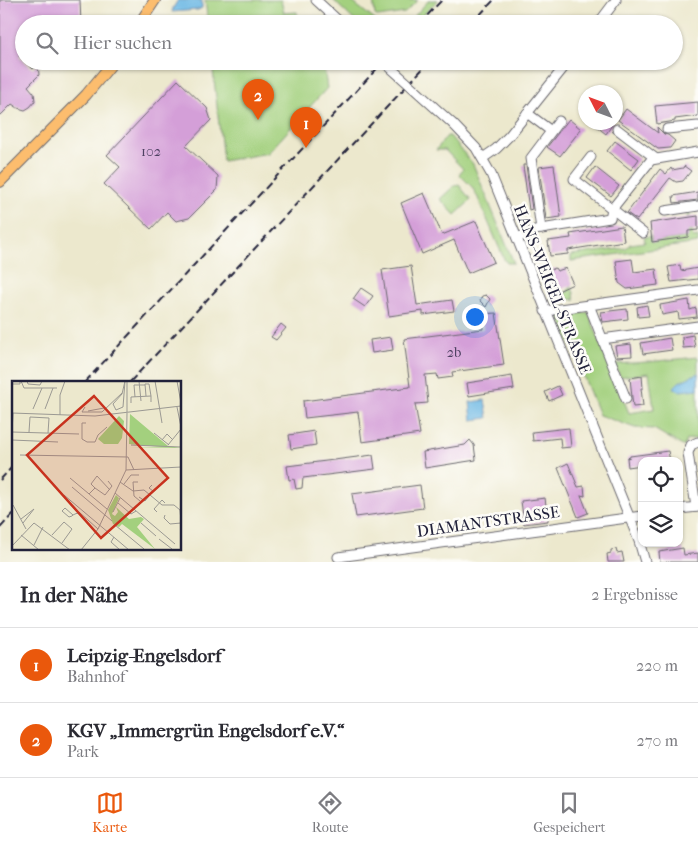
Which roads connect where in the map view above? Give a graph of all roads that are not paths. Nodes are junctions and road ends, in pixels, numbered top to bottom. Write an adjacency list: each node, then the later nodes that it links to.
1 (155, 0): 4 (main road)
2 (316, 0): 5 (street)
3 (616, 0): 6 (street)
4 (146, 15)
5 (332, 15)
6 (605, 15)
7 (107, 70): 20 (main road)
8 (393, 70): 18 (street, HANS-WEIGEL-STRASSE, bridge)
9 (561, 70): 10 (street)
10 (527, 112): 15 (street); 18 (street)
11 (559, 121): 15 (street)
12 (698, 126): 13 (street)
13 (667, 129)
14 (618, 130): 19 (street)
15 (551, 131): 24 (street)
16 (698, 152): 19 (street)
17 (591, 157): 22 (street)
18 (483, 158): 26 (street, HANS-WEIGEL-STRASSE)
19 (655, 158): 22 (street)
20 (0, 182)
21 (698, 206): 23 (street)
22 (612, 209): 24 (street); 25 (street)
23 (665, 211)
24 (541, 229): 26 (street)
25 (643, 233)
26 (516, 238): 29 (street, HANS-WEIGEL-STRASSE)
27 (698, 290): 28 (street)
28 (588, 305): 29 (street); 31 (street)
29 (545, 311): 36 (street, HANS-WEIGEL-STRASSE)
30 (698, 326): 31 (street)
31 (602, 340): 32 (street)
32 (626, 399)
33 (698, 442): 34 (street)
34 (697, 507): 35 (street)
35 (683, 509)
36 (630, 516): 37 (street, DIAMANTSTRASSE); 38 (street, DIAMANTSTRASSE); 39 (street, HANS-WEIGEL-STRASSE)
37 (638, 516)
38 (338, 557)
39 (645, 562)

